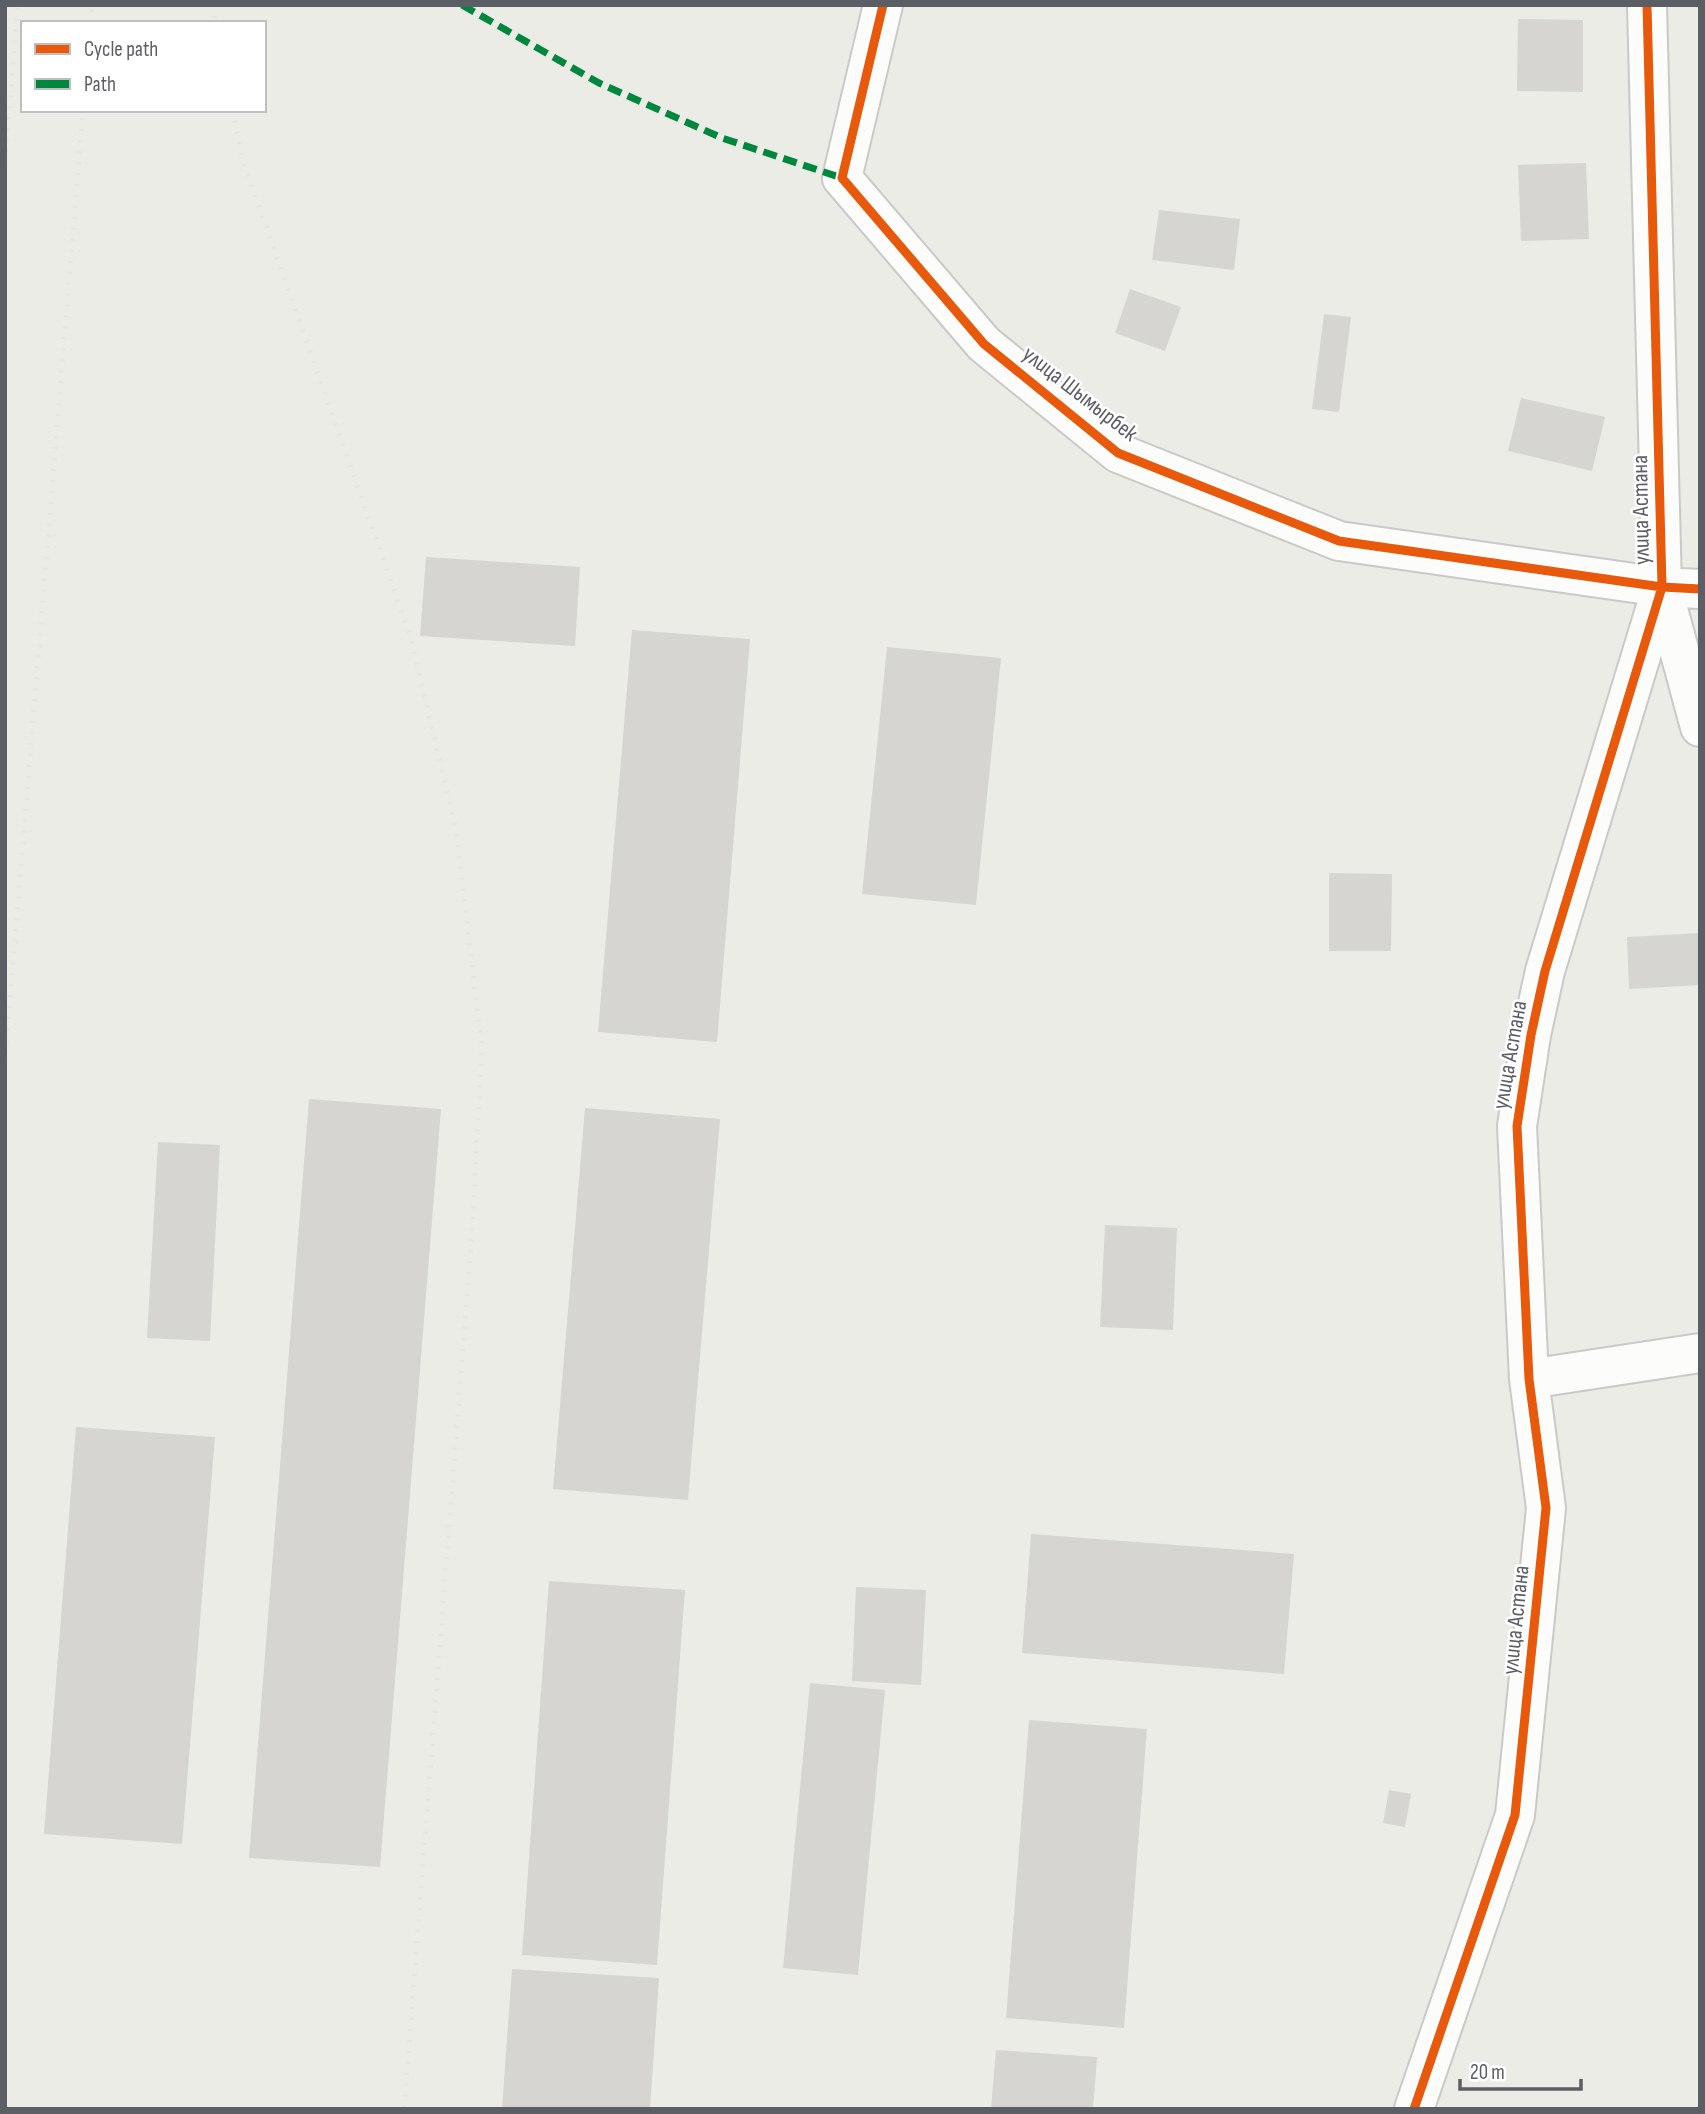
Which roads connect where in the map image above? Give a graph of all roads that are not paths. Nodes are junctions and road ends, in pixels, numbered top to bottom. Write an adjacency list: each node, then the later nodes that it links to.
1 (883, 5): 3 (street, улица Шымырбек)
2 (1647, 5): 3 (street, улица Астана)
3 (1662, 587): 4 (street); 5 (street); 7 (street, улица Астана)
4 (1700, 589)
5 (1700, 727)
6 (1700, 1353): 7 (street)
7 (1529, 1379): 8 (street, улица Астана)
8 (1414, 2109)

